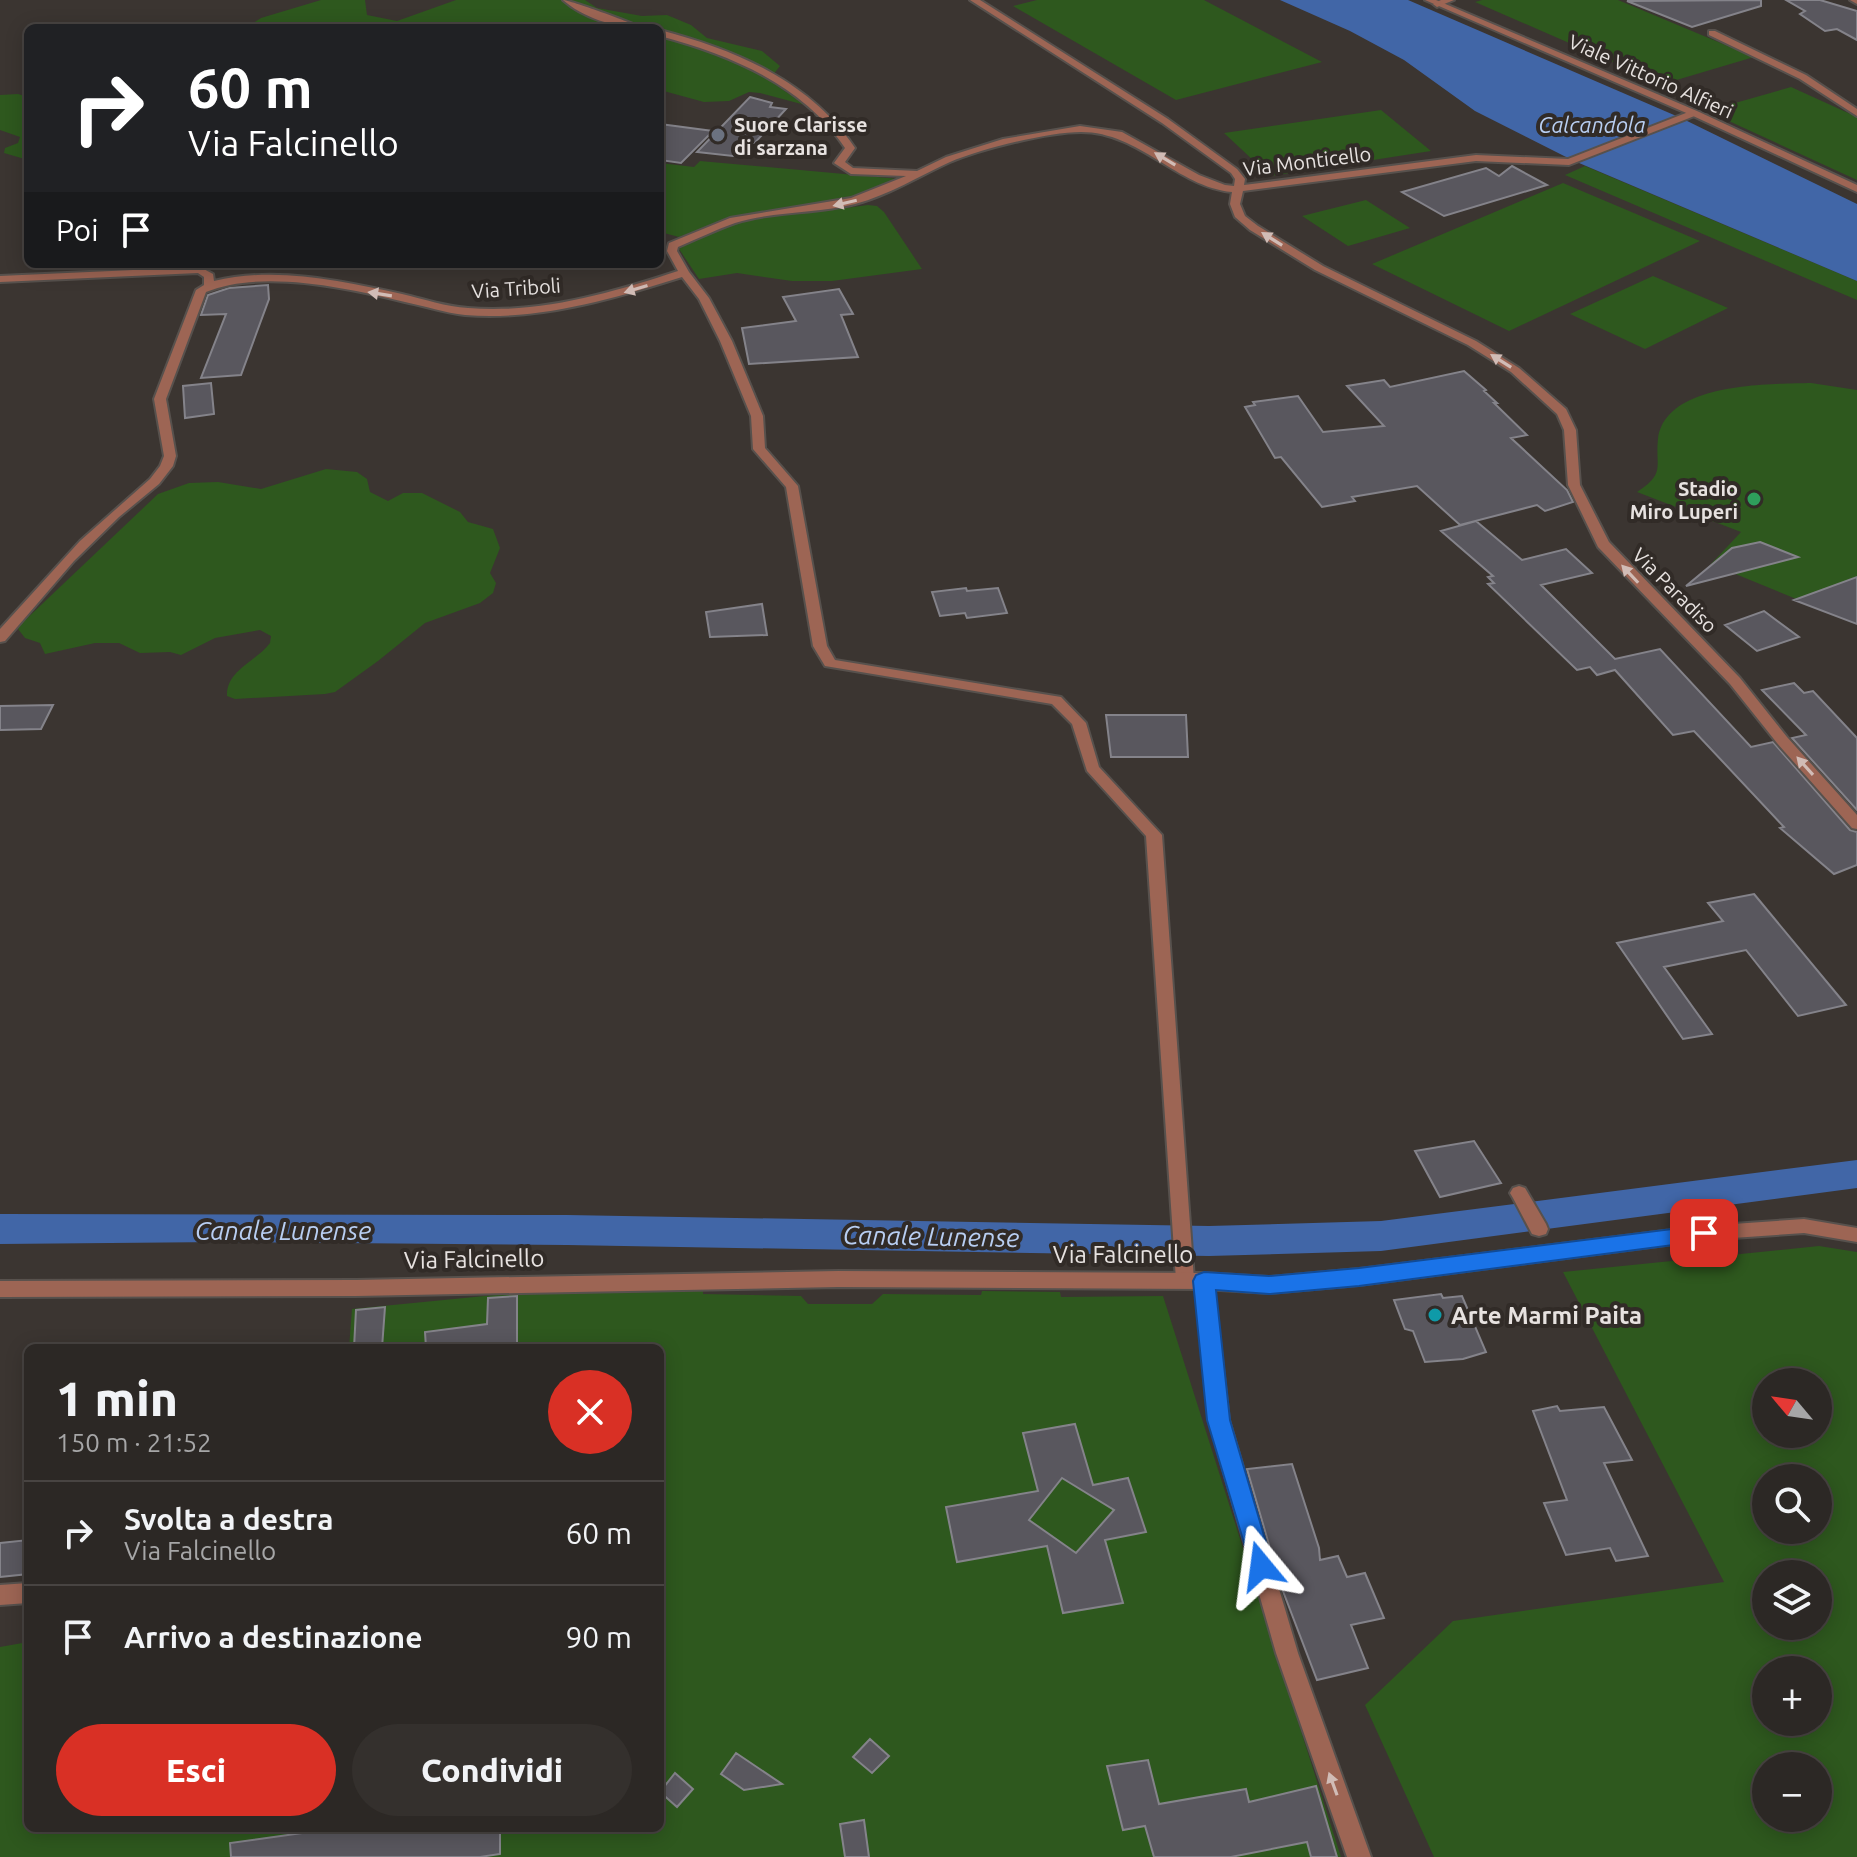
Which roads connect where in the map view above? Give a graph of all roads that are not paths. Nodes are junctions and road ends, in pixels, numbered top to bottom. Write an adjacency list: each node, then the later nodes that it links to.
1 (567, 0): 5 (street)
2 (974, 0): 11 (street, Via Monticello)
3 (1450, 0): 4 (street)
4 (1433, 2): 8 (street, Viale Vittorio Alfieri)
5 (625, 24)
6 (1712, 33): 9 (street)
7 (664, 34): 10 (street)
8 (1694, 113): 11 (street, Via Monticello); 12 (street, Viale Vittorio Alfieri)
9 (1857, 113)
10 (916, 173): 11 (street, one-way to 10); 13 (street, one-way to 13)
11 (1236, 189): 17 (street, Via Paradiso, one-way to 11)
12 (1857, 189)
13 (684, 273): 15 (street, Via Triboli, one-way to 15); 21 (street)
14 (0, 279): 15 (street)
15 (209, 285): 16 (street)
16 (0, 638)
17 (1857, 824)
18 (1519, 1193): 19 (street)
19 (1537, 1226)
20 (1857, 1235): 21 (street, Via Falcinello)
21 (1195, 1281): 22 (street, Via Falcinello); 25 (street, one-way to 21)
22 (0, 1289)
23 (24, 1593): 24 (street)
24 (0, 1595)
25 (1359, 1857)

